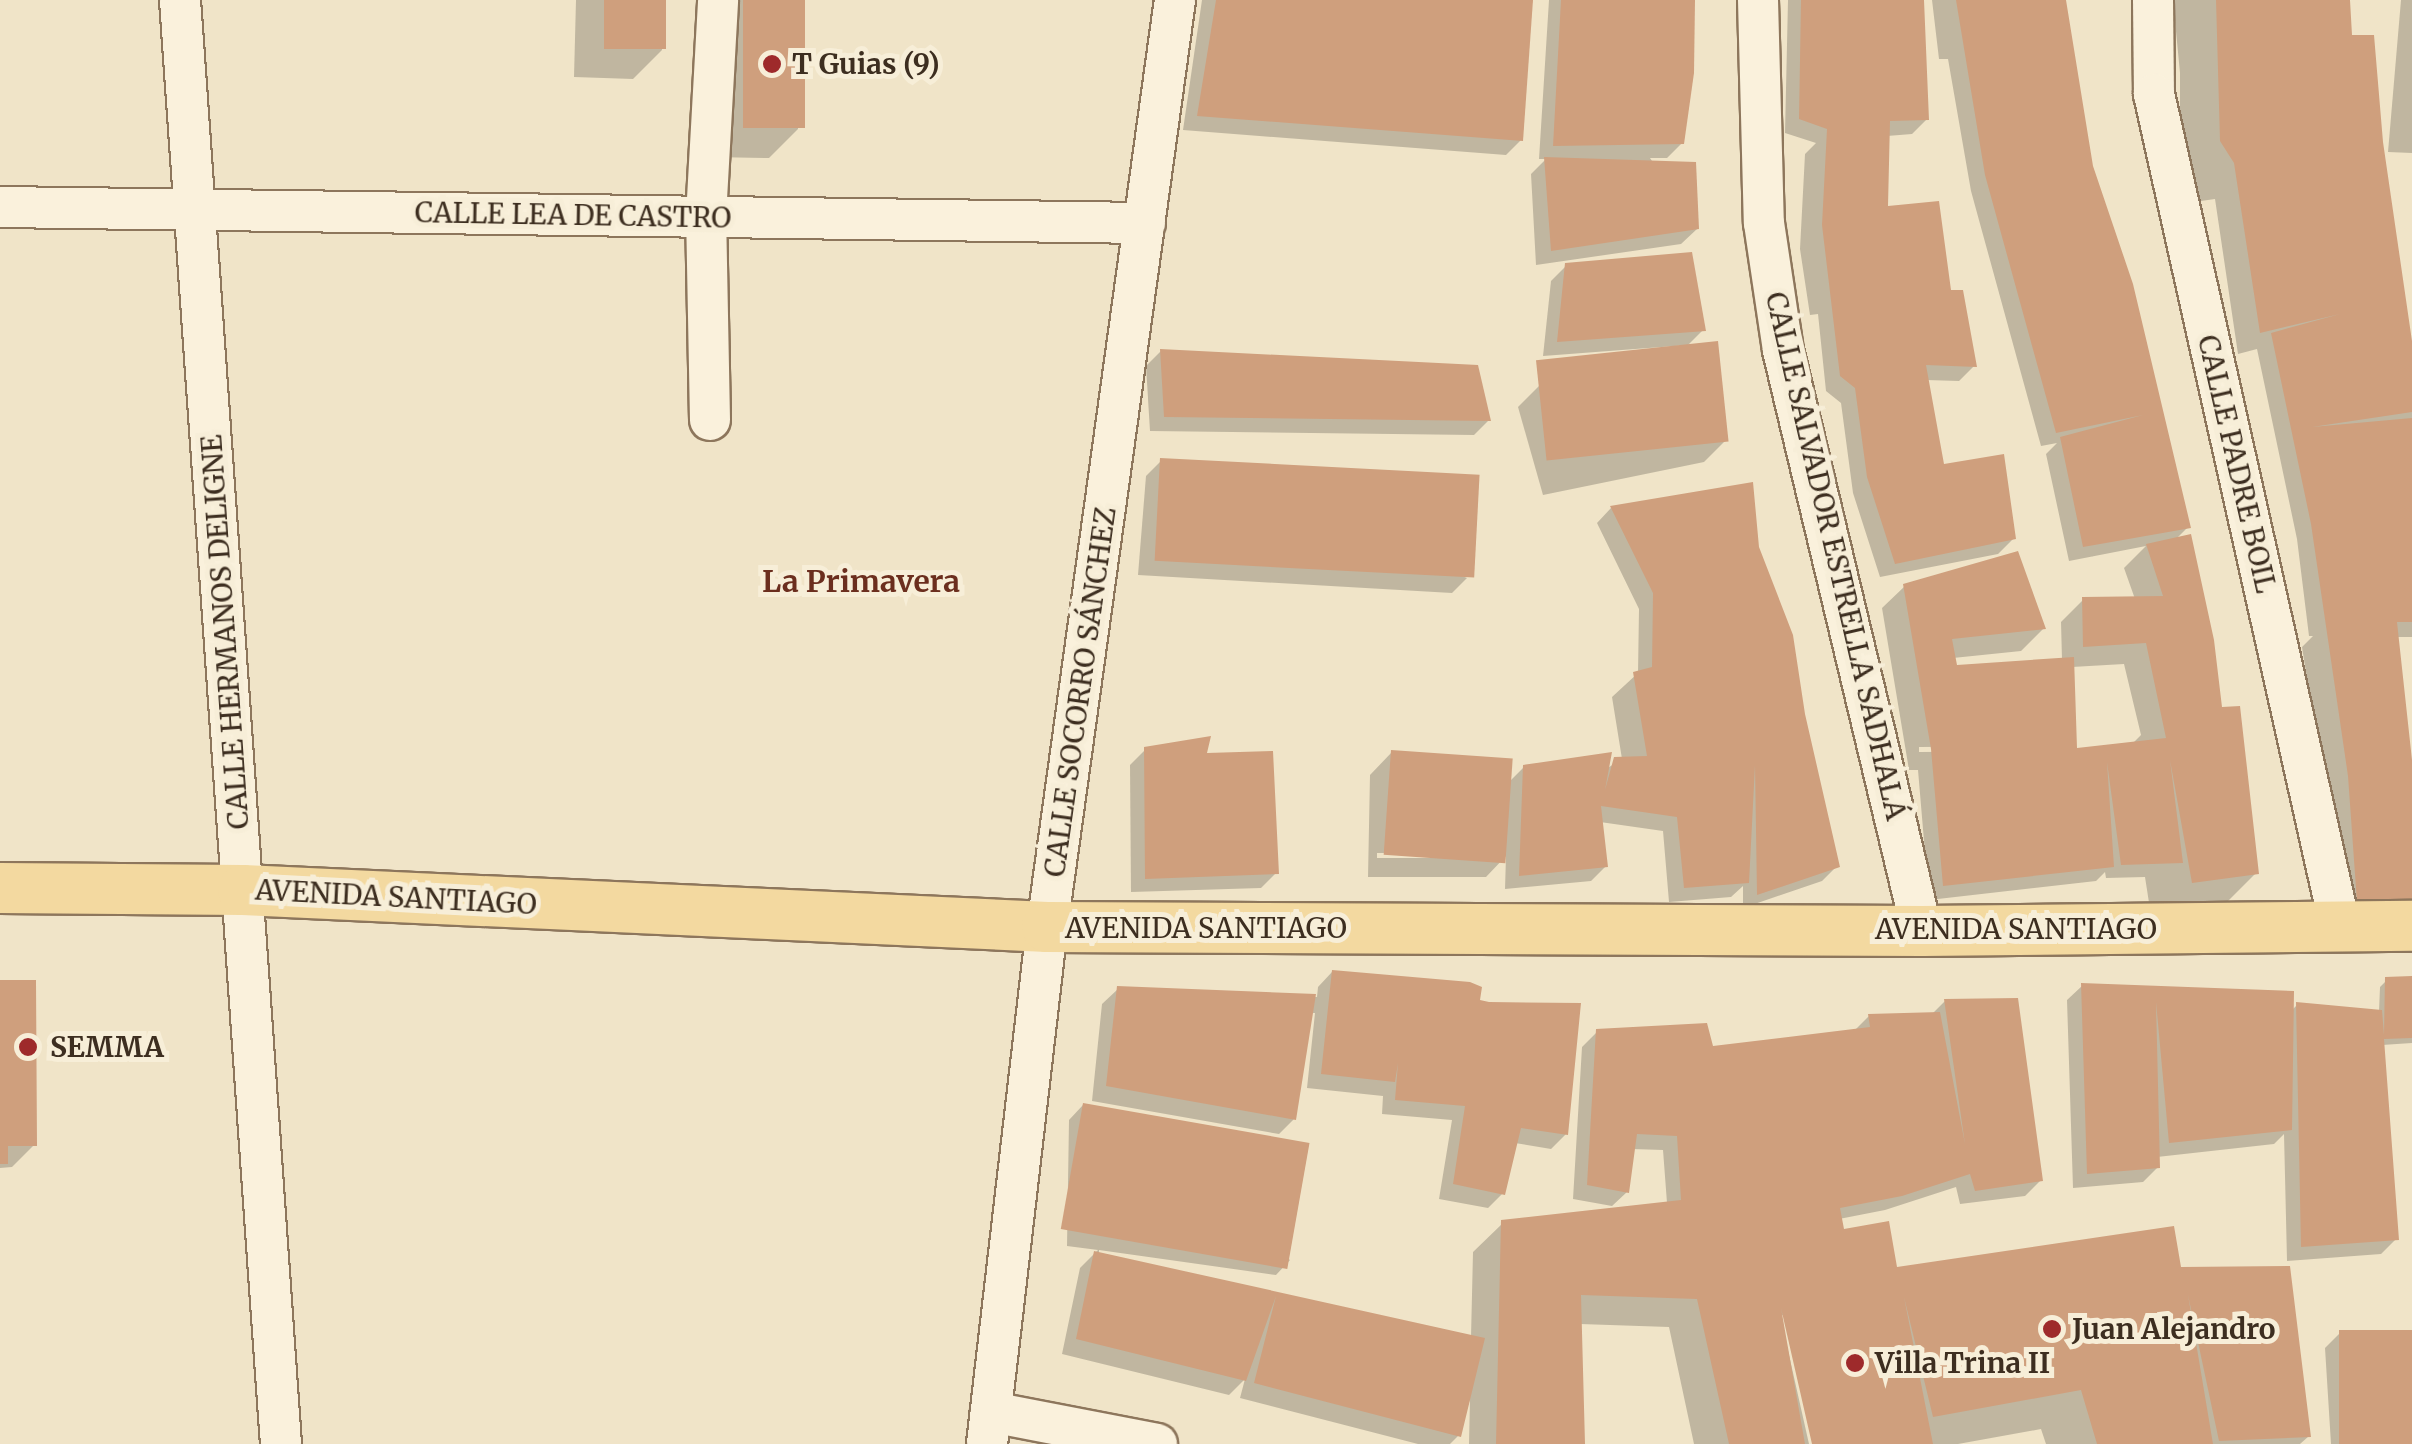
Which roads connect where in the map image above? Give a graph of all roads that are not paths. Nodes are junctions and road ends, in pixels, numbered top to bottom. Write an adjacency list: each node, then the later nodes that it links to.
1 (180, 0): 7 (street, CALLE HERMANOS DELIGNE)
2 (718, 0): 8 (street)
3 (1175, 0): 9 (street, CALLE SOCORRO SÁNCHEZ)
4 (1758, 0): 16 (street, CALLE SALVADOR ESTRELLA SADHALÁ)
5 (2153, 0): 13 (street, CALLE PADRE BOIL)
6 (0, 207): 7 (street, CALLE LEA DE CASTRO)
7 (194, 210): 8 (street, CALLE LEA DE CASTRO); 12 (street, CALLE HERMANOS DELIGNE)
8 (706, 217): 9 (street, CALLE LEA DE CASTRO); 10 (street)
9 (1145, 224): 15 (street, CALLE SOCORRO SÁNCHEZ)
10 (710, 420)
11 (0, 888): 12 (main road, AVENIDA SANTIAGO)
12 (243, 890): 15 (main road, AVENIDA SANTIAGO); 18 (street, CALLE HERMANOS DELIGNE)
13 (2340, 926): 14 (main road, AVENIDA SANTIAGO); 16 (main road, AVENIDA SANTIAGO)
14 (2412, 926)
15 (1047, 928): 16 (main road, AVENIDA SANTIAGO); 17 (street, CALLE SOCORRO SÁNCHEZ)
16 (1922, 931)
17 (989, 1428): 19 (street)
18 (280, 1444)
19 (1157, 1444)

